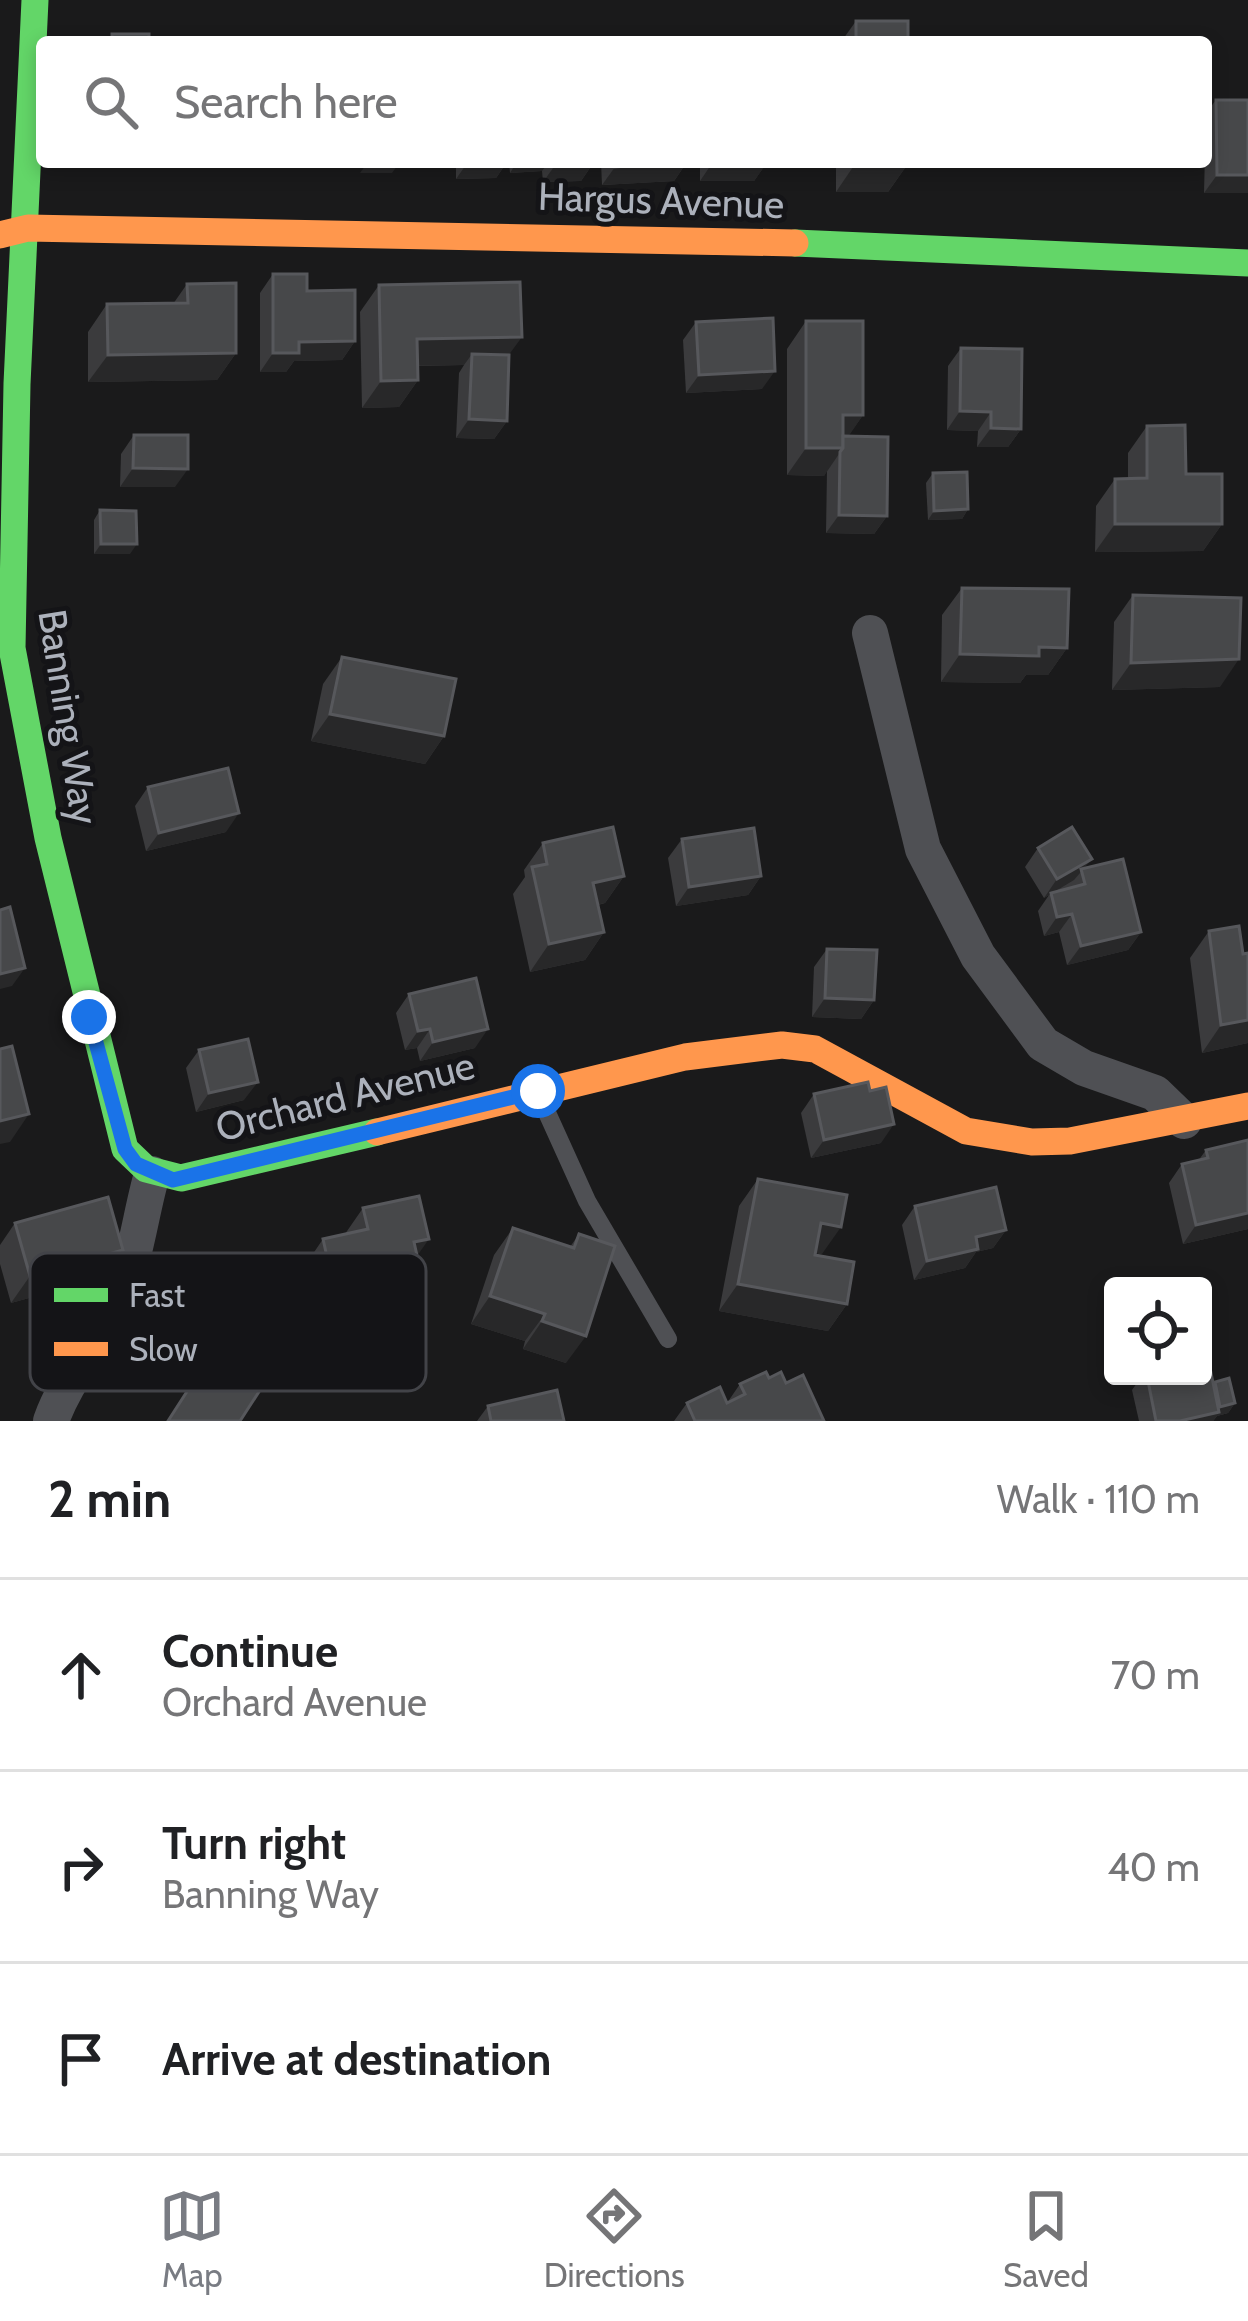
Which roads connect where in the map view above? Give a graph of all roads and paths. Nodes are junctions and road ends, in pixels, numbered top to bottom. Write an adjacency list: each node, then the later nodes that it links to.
1 (35, 0): 2 (street, Banning Way)
2 (28, 228): 3 (street, Hargus Avenue); 4 (street, Hargus Avenue); 9 (street, Banning Way)
3 (0, 235)
4 (1248, 263)
5 (870, 633): 8 (street)
6 (538, 1091): 8 (street, Orchard Avenue); 9 (street, Orchard Avenue); 11 (lane)
7 (1248, 1106): 8 (street, Orchard Avenue)
8 (1184, 1121)
9 (138, 1161): 10 (street)
10 (133, 1253)
11 (668, 1339)
12 (62, 1391): 13 (street)
13 (51, 1421)

